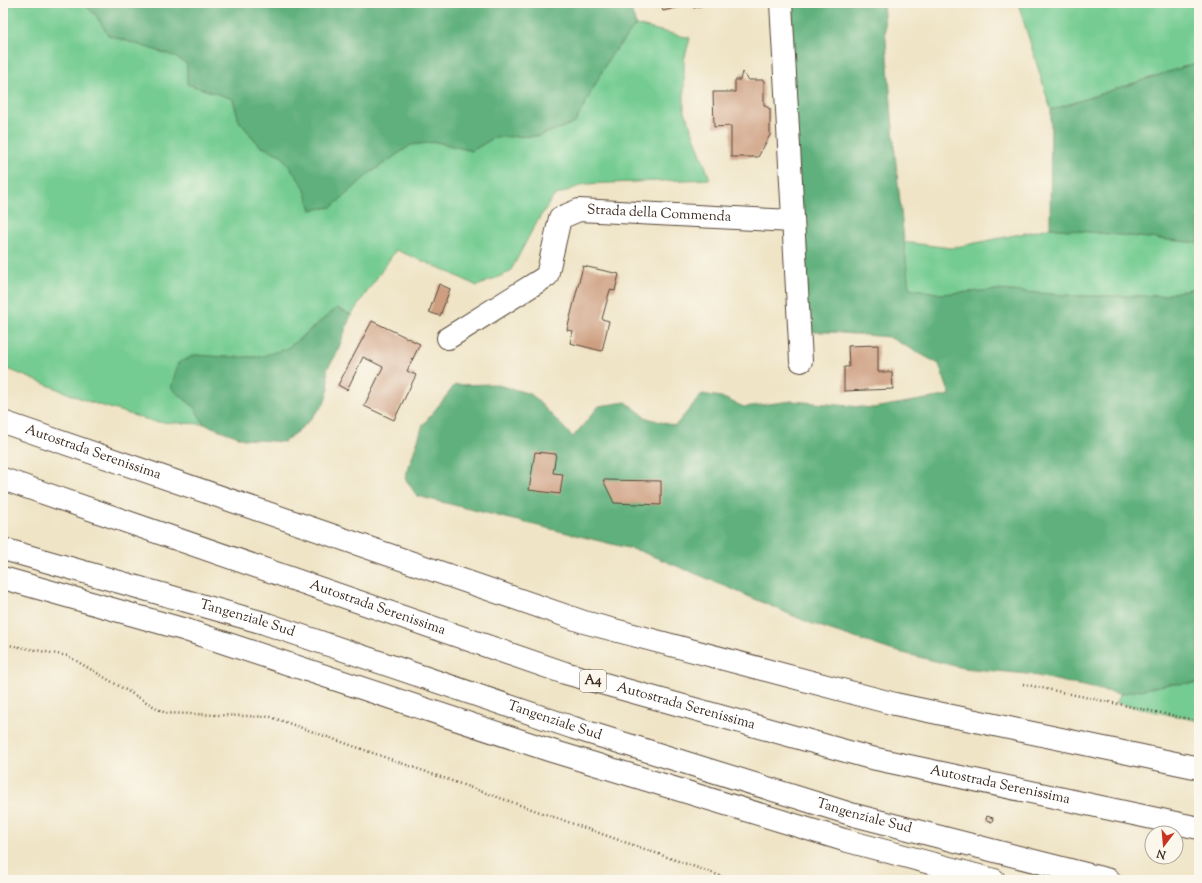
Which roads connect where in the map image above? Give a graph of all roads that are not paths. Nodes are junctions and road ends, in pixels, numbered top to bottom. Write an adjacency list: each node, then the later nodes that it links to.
1 (781, 3): 2 (main road)
2 (793, 221): 3 (main road, Strada della Commenda); 4 (main road)
3 (448, 338)
4 (801, 361)
5 (3, 422): 9 (main road, Autostrada Serenissima)
6 (3, 479): 10 (main road, Autostrada Serenissima / A4)
7 (3, 550): 12 (main road, Tangenziale Sud)
8 (3, 578): 11 (main road, Tangenziale Sud)
9 (1199, 768)
10 (1199, 828)
11 (994, 880)
12 (1109, 880)

